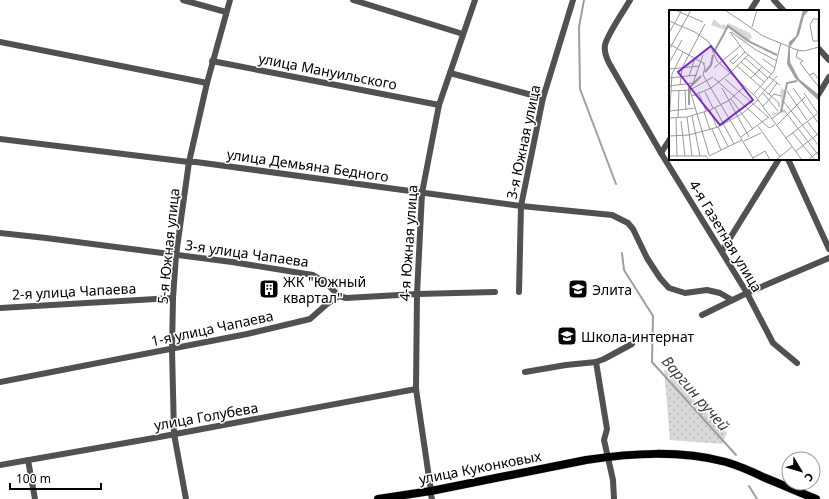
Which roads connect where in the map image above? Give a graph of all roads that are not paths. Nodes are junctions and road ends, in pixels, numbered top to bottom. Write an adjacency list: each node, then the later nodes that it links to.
1 (183, 0): 11 (street)
2 (230, 0): 11 (street, 5-я Южная улица)
3 (353, 0): 12 (street)
4 (475, 0): 12 (street, 4-я Южная улица)
5 (573, 0): 21 (street, 3-я Южная улица)
6 (630, 0): 25 (street, 4-я Газетная улица)
7 (757, 0): 9 (street)
8 (774, 0): 10 (street)
9 (751, 10)
10 (783, 10)
11 (226, 12): 16 (street, 5-я Южная улица)
12 (463, 34): 17 (street, 4-я Южная улица)
13 (0, 42): 19 (street)
14 (819, 49): 15 (street)
15 (829, 60)
16 (212, 61): 19 (street, 5-я Южная улица); 22 (street, улица Мануильского)
17 (450, 73): 21 (street); 22 (street, 4-я Южная улица)
18 (829, 76): 20 (street)
19 (207, 83): 28 (street, 5-я Южная улица)
20 (819, 93)
21 (543, 98): 30 (street, 3-я Южная улица)
22 (439, 105): 29 (street, 4-я Южная улица)
23 (0, 139): 28 (street, улица Демьяна Бедного)
24 (669, 141): 25 (street)
25 (661, 154): 33 (street, 4-я Газетная улица)
26 (778, 160): 33 (street)
27 (788, 160): 32 (street)
28 (189, 162): 29 (street, улица Демьяна Бедного); 34 (street, 5-я Южная улица)
29 (422, 193): 30 (street, улица Демьяна Бедного); 39 (street, 4-я Южная улица)
30 (521, 206): 37 (street, 3-я Южная улица); 42 (street, улица Демьяна Бедного)
31 (0, 233): 34 (street, 3-я улица Чапаева)
32 (829, 249)
33 (722, 251): 38 (street, 4-я Газетная улица)
34 (176, 256): 40 (street, 3-я улица Чапаева); 41 (street, 5-я Южная улица)
35 (829, 258): 38 (street)
36 (495, 292): 39 (street)
37 (519, 292)
38 (747, 293): 42 (street); 48 (street, 4-я Газетная улица)
39 (417, 294): 40 (street); 51 (street, 4-я Южная улица)
40 (339, 296): 46 (street, 1-я улица Чапаева)
41 (173, 298): 43 (street, 2-я улица Чапаева); 46 (street, 5-я Южная улица)
42 (732, 300): 44 (street)
43 (0, 308)
44 (702, 315)
45 (632, 344): 47 (street)
46 (172, 349): 50 (street, 1-я улица Чапаева); 52 (street, 5-я Южная улица)
47 (596, 362): 49 (street); 53 (street)
48 (797, 362)
49 (525, 372)
50 (0, 382)
51 (416, 389): 52 (street, улица Голубева); 56 (street, 4-я Южная улица)
52 (174, 434): 54 (street, улица Голубева); 58 (street, 5-я Южная улица)
53 (608, 457): 56 (main road, улица Куконковых); 61 (street); 62 (main road, улица Куконковых)
54 (28, 460): 55 (street, улица Голубева); 57 (street)
55 (0, 465)
56 (431, 495): 59 (main road, улица Куконковых); 60 (main road, улица Куконковых)
57 (35, 499)
58 (186, 499)
59 (378, 499)
60 (404, 499)
61 (614, 499)
62 (816, 499)

